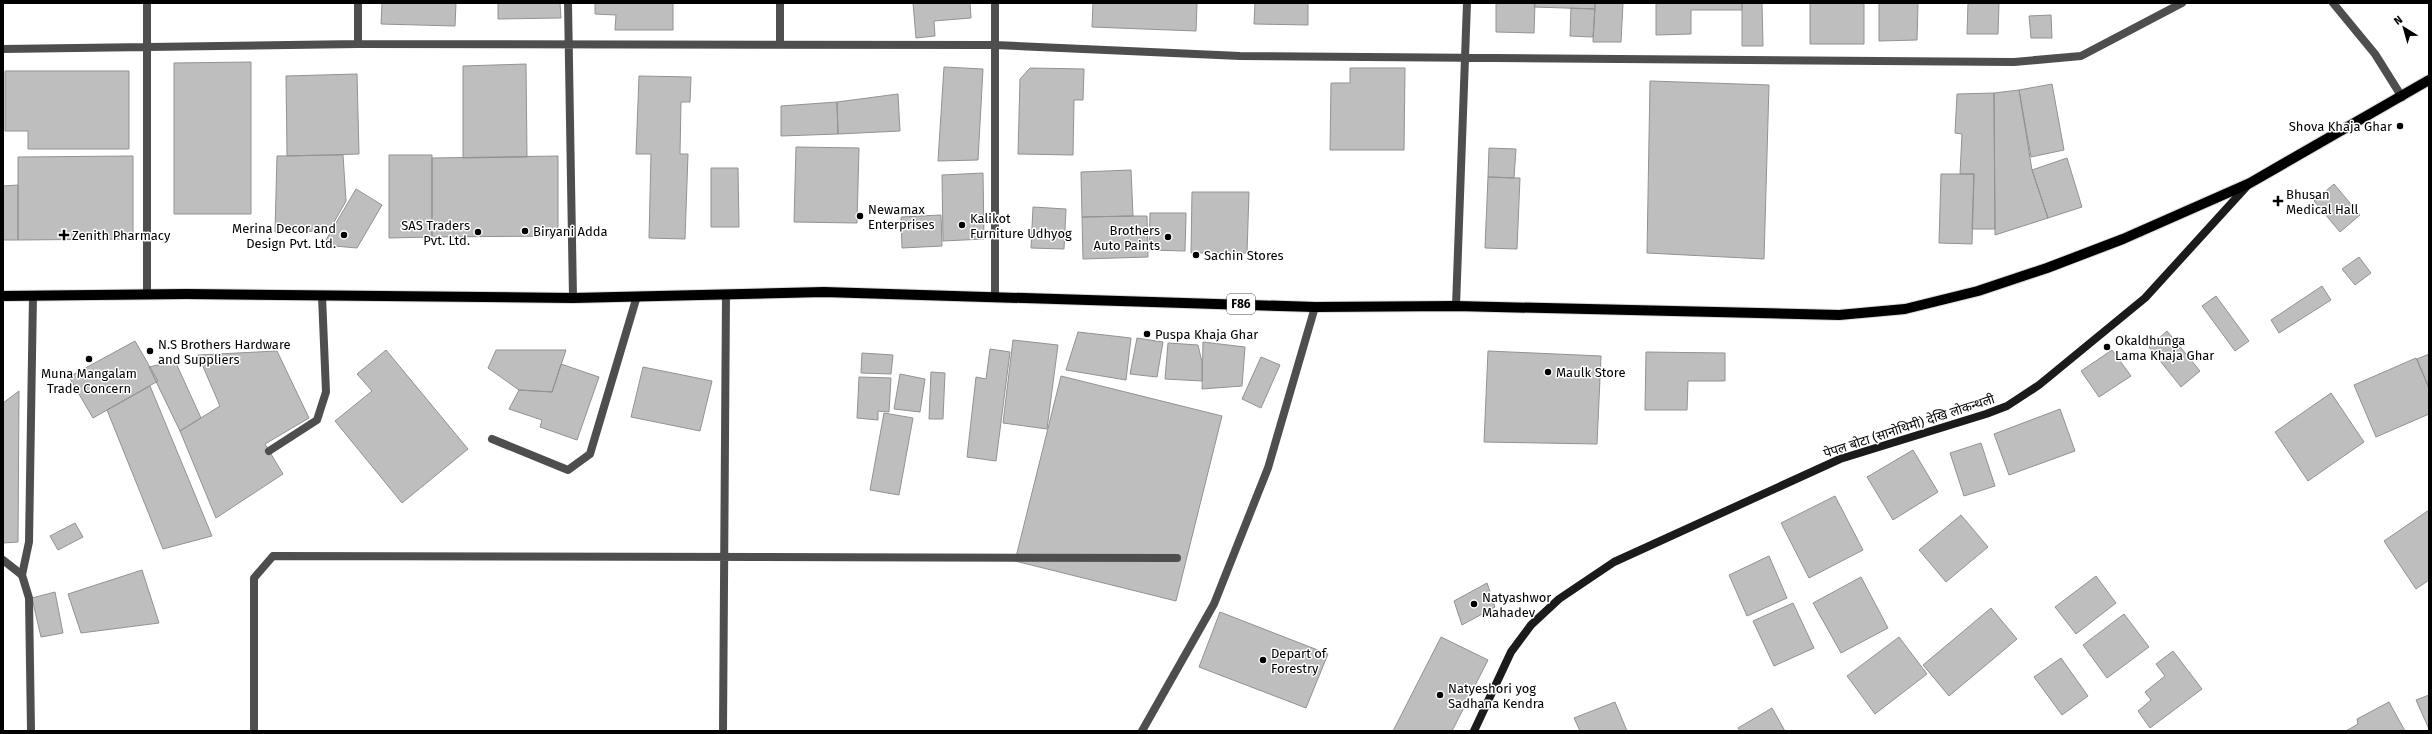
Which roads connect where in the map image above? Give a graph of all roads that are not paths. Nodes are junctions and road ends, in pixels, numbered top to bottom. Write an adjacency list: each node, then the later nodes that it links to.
1 (147, 3): 13 (street)
2 (358, 3): 9 (street)
3 (568, 3): 11 (street)
4 (780, 3): 10 (street)
5 (995, 3): 12 (street)
6 (1467, 3): 15 (street)
7 (2182, 3): 15 (street)
8 (2333, 3): 17 (street)
9 (358, 44): 11 (street); 13 (street)
10 (780, 44): 11 (street); 12 (street)
11 (568, 45): 26 (street)
12 (995, 45): 15 (street); 25 (street)
13 (147, 48): 14 (street); 19 (street)
14 (3, 49)
15 (1466, 56): 27 (street)
16 (2429, 80): 17 (main road, F86)
17 (2402, 97): 18 (main road, F86)
18 (2250, 182): 27 (main road, F86); 39 (main road, पेपल बोटा (सानोथिमी) देखि लोकन्थली)
19 (147, 294): 21 (main road, F86); 23 (main road, F86)
20 (726, 294): 24 (main road, F86); 25 (main road, F86); 31 (street)
21 (33, 295): 22 (main road, F86); 34 (street)
22 (3, 296)
23 (322, 296): 26 (main road, F86); 30 (street)
24 (637, 296): 26 (main road, F86); 29 (street)
25 (995, 296): 28 (main road, F86)
26 (573, 298)
27 (1456, 306): 28 (main road, F86)
28 (1314, 307): 38 (street)
29 (492, 440)
30 (269, 451)
31 (724, 557): 32 (street); 36 (street); 37 (street)
32 (1177, 558)
33 (3, 560): 34 (street)
34 (22, 575): 35 (street)
35 (31, 731)
36 (254, 731)
37 (724, 731)
38 (1142, 731)
39 (1474, 731)

